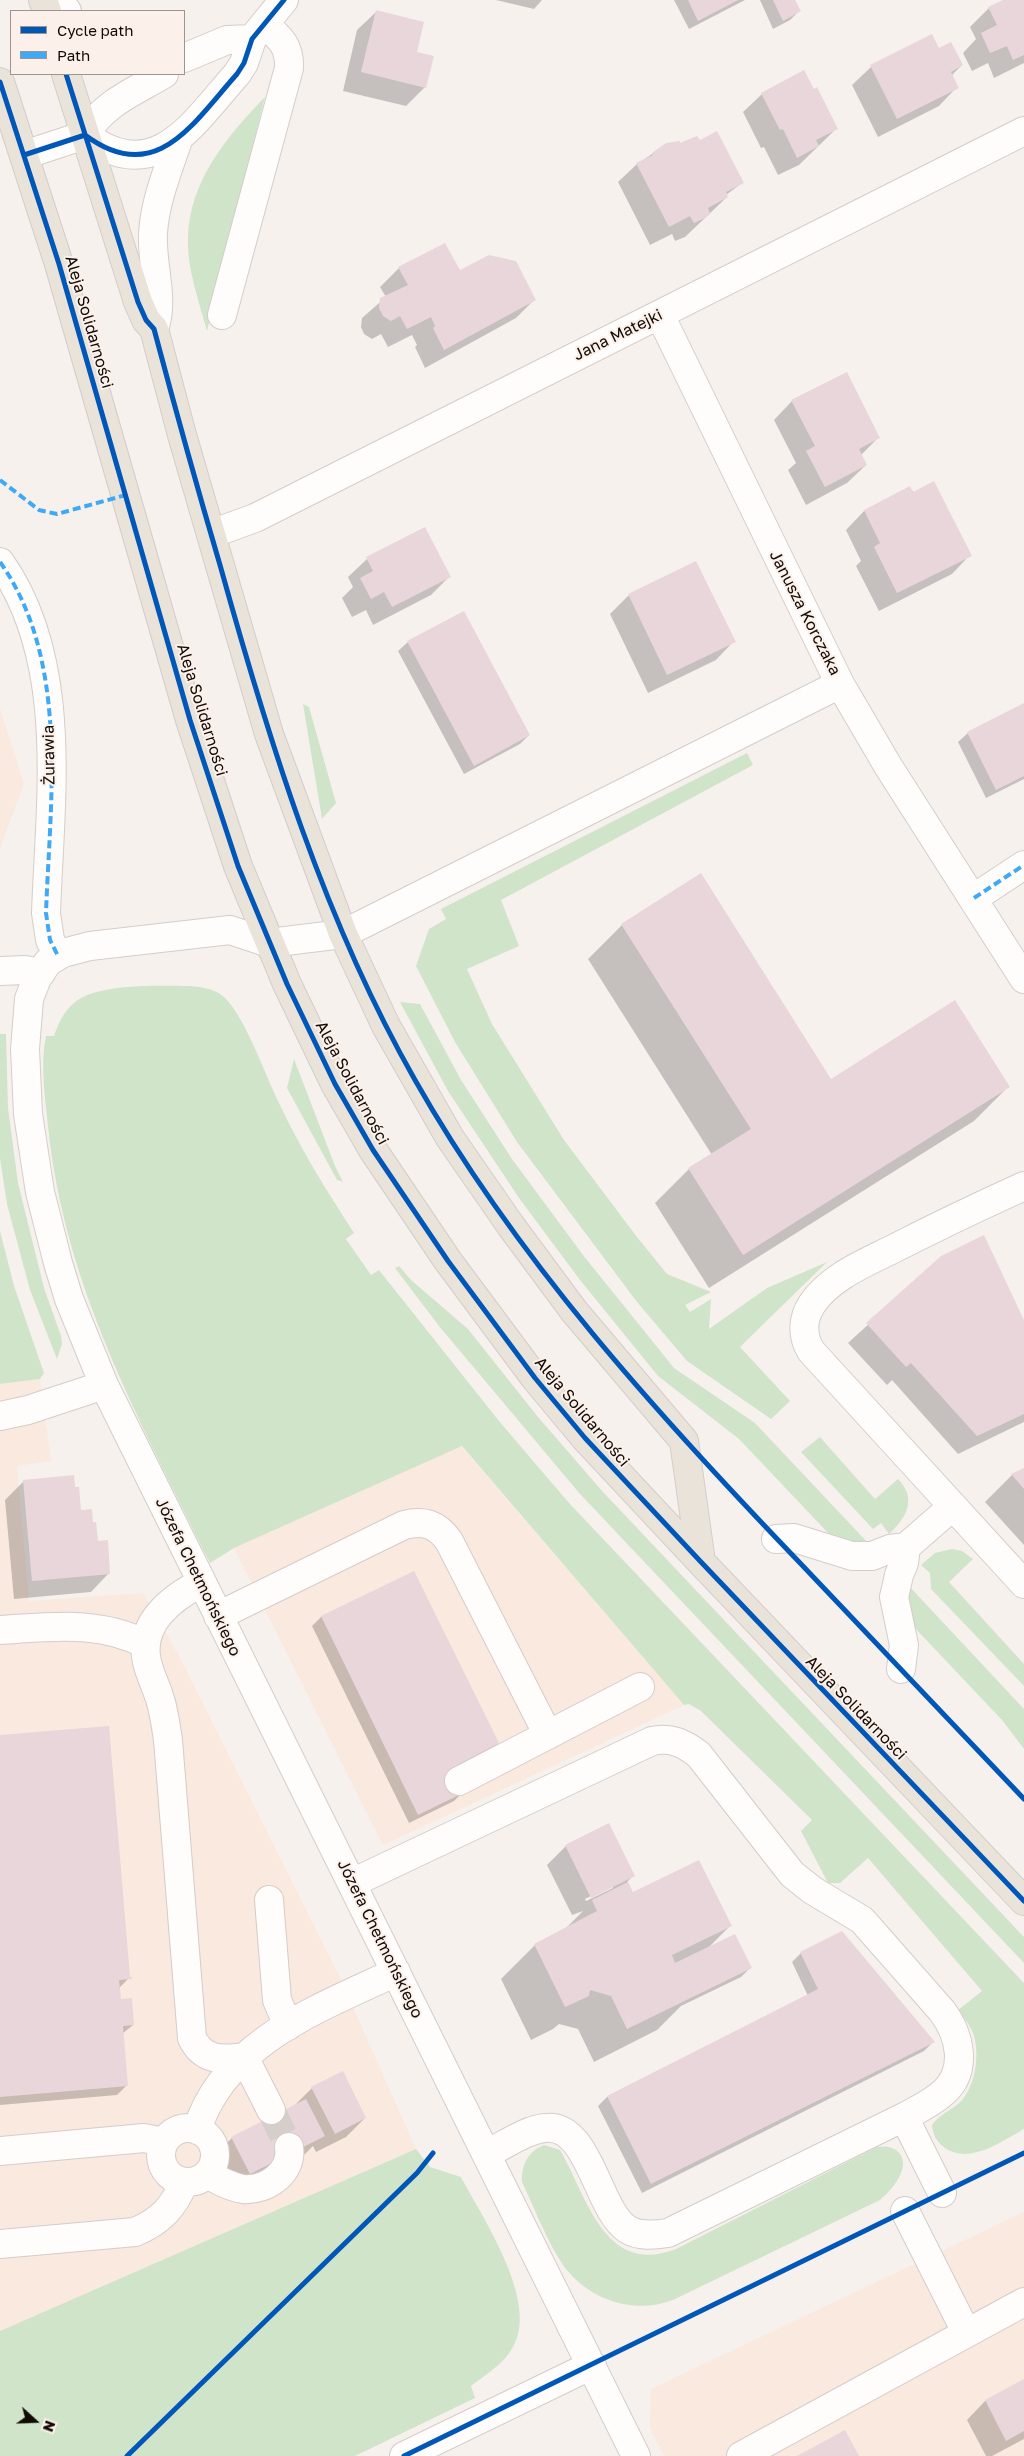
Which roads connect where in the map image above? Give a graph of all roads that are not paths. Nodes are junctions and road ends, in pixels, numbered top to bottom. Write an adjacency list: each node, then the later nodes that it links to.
1 (58, 0): 3 (street)
2 (284, 0): 4 (street)
3 (66, 10)
4 (258, 32): 5 (street); 11 (street); 13 (street)
5 (185, 58)
6 (66, 75): 10 (main road)
7 (162, 75): 10 (street)
8 (0, 82): 12 (main road, Aleja Solidarności)
9 (1024, 131): 14 (street, Jana Matejki)
10 (85, 135): 11 (street); 12 (street); 15 (main road)
11 (178, 140): 15 (street)
12 (24, 155): 22 (main road, Aleja Solidarności)
13 (222, 315)
14 (660, 315): 16 (street, Jana Matejki); 18 (street, Janusza Korczaka)
15 (154, 329): 16 (main road)
16 (211, 534): 21 (main road)
17 (0, 562): 23 (street, Żurawia)
18 (840, 684): 20 (street, Janusza Korczaka); 21 (street)
19 (1024, 865): 20 (street)
20 (974, 898): 25 (street, Janusza Korczaka)
21 (343, 934): 22 (street); 32 (main road)
22 (269, 943): 23 (street); 32 (main road, Aleja Solidarności)
23 (49, 965): 24 (street); 27 (street, Józefa Chełmońskiego)
24 (0, 971)
25 (1024, 979)
26 (1024, 1186): 29 (street)
27 (104, 1385): 28 (street); 33 (street, Józefa Chełmońskiego)
28 (0, 1416)
29 (953, 1506): 31 (street); 34 (street)
30 (776, 1539): 31 (street)
31 (906, 1547): 38 (street)
32 (701, 1562): 44 (main road, Aleja Solidarności)
33 (201, 1583): 35 (street, Józefa Chełmońskiego); 37 (street)
34 (1024, 1584)
35 (218, 1616): 40 (street); 42 (street, Józefa Chełmońskiego)
36 (0, 1630): 37 (street)
37 (145, 1644): 47 (street)
38 (901, 1669)
39 (640, 1687): 40 (street)
40 (548, 1735): 41 (street)
41 (459, 1781)
42 (352, 1882): 45 (street, Józefa Chełmońskiego); 49 (street)
43 (269, 1900): 46 (street)
44 (1024, 1901)
45 (396, 1972): 46 (street); 54 (street, Józefa Chełmońskiego)
46 (288, 2026): 47 (street)
47 (244, 2057): 48 (street); 50 (street)
48 (271, 2110)
49 (904, 2117): 54 (street); 56 (street)
50 (196, 2130): 51 (street); 55 (street)
51 (164, 2142): 53 (street); 55 (street)
52 (289, 2147): 55 (street)
53 (0, 2151)
54 (486, 2154): 61 (street, Józefa Chełmońskiego)
55 (195, 2178): 58 (street)
56 (942, 2193)
57 (905, 2211): 60 (street)
58 (0, 2244)
59 (1024, 2302): 60 (street)
60 (966, 2332): 64 (street)
61 (592, 2365): 62 (street); 63 (street, Józefa Chełmońskiego)
62 (404, 2456)
63 (636, 2456)
64 (742, 2456)

